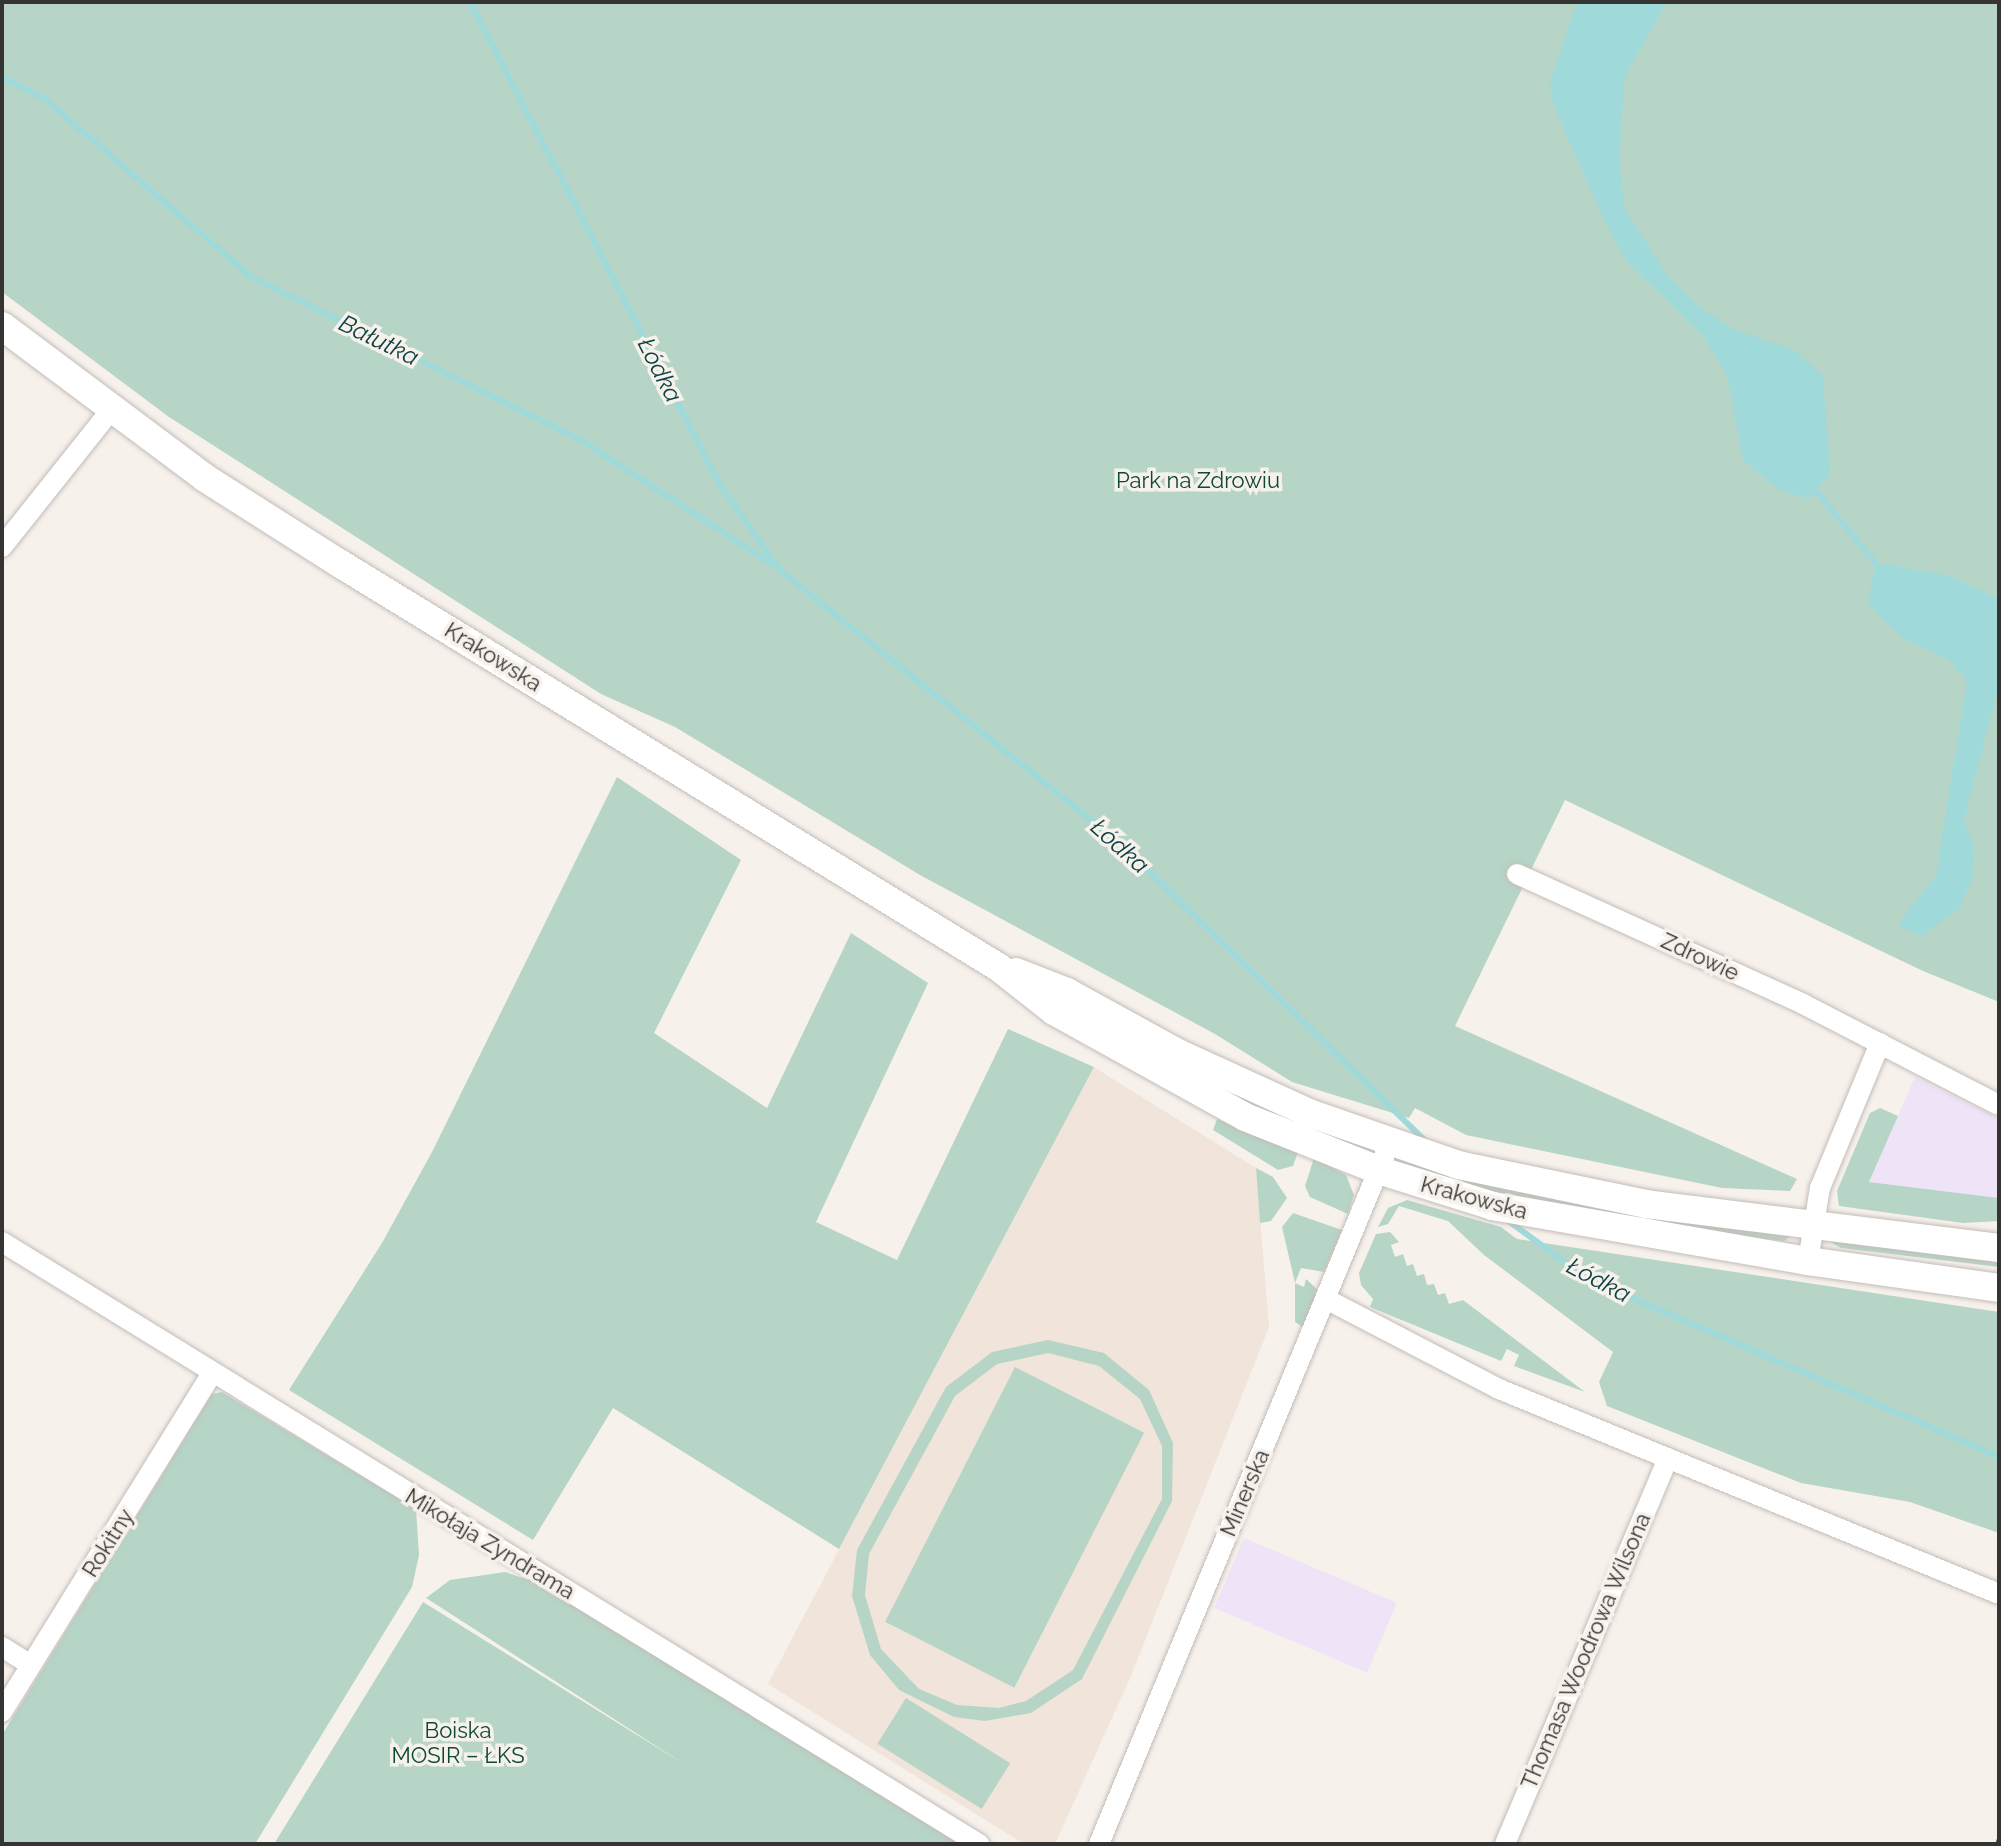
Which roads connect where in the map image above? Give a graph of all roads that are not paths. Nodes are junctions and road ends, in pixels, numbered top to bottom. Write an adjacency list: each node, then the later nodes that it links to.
1 (2, 326): 2 (main road, Krakowska)
2 (111, 410): 3 (street); 5 (main road, Krakowska)
3 (2, 547)
4 (1517, 874): 6 (street, Zdrowie)
5 (998, 967): 8 (main road, Krakowska); 9 (main road, Krakowska)
6 (1880, 1043): 7 (street, Zdrowie); 10 (street)
7 (1999, 1105)
8 (1400, 1146): 9 (street, Minerska); 10 (main road, Krakowska)
9 (1378, 1170): 13 (main road, Krakowska); 15 (street, Minerska)
10 (1812, 1225): 12 (main road, Krakowska); 13 (street)
11 (2, 1242): 16 (street, Mikołaja Zyndrama)
12 (1999, 1248)
13 (1808, 1261): 14 (main road, Krakowska)
14 (1999, 1288)
15 (1326, 1299): 17 (street); 23 (street, Minerska)
16 (212, 1373): 20 (street, Rokitny); 22 (street, Mikołaja Zyndrama)
17 (1668, 1458): 18 (street); 24 (street, Thomasa Woodrowa Wilsona)
18 (1999, 1594)
19 (2, 1647): 20 (street)
20 (31, 1665): 21 (street, Rokitny)
21 (2, 1712)
22 (979, 1844)
23 (1099, 1844)
24 (1505, 1844)

